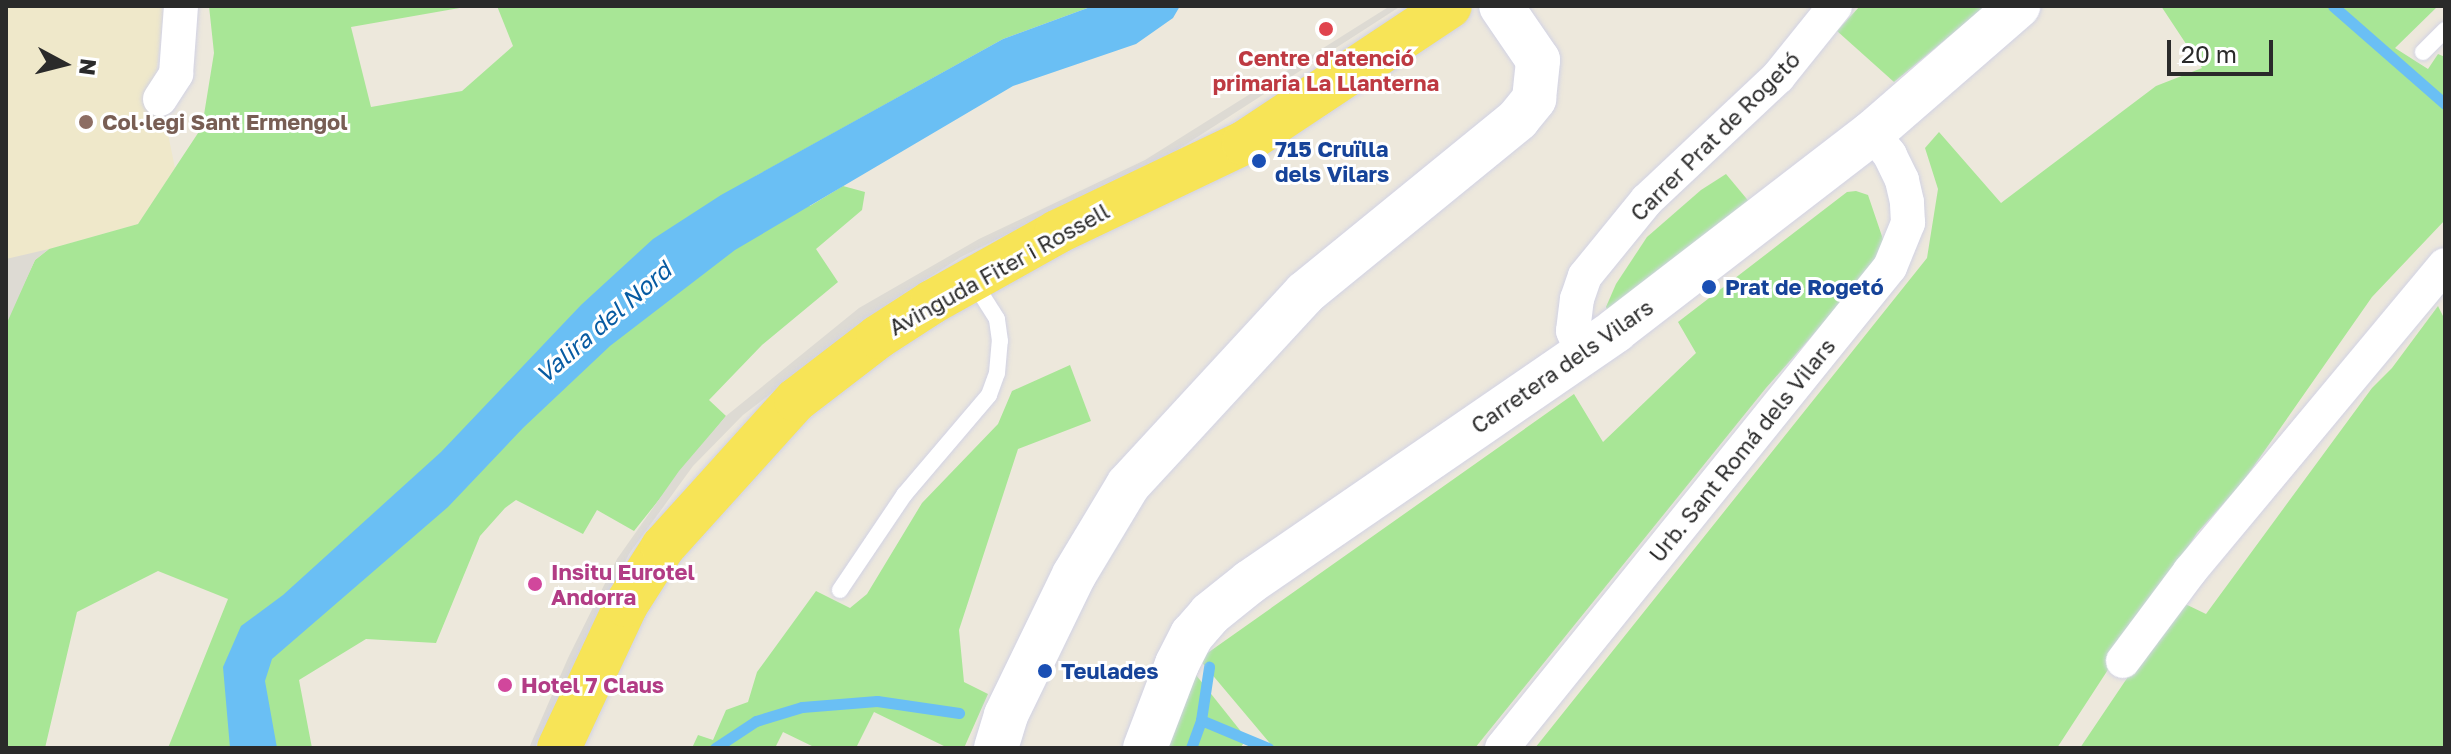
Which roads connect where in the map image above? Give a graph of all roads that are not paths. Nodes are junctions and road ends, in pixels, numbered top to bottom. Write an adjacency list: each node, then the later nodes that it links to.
1 (181, 6): 8 (street)
2 (1450, 6): 11 (main road, Avinguda Fiter i Rossell)
3 (1501, 6): 16 (street)
4 (1835, 6): 12 (street, Carrer Prat de Rogetó)
5 (2018, 6): 9 (street, Carretera dels Vilars)
6 (2445, 30): 7 (lane)
7 (2423, 52)
8 (160, 99)
9 (1872, 133): 12 (street, Carretera dels Vilars); 18 (street, Urb. Sant Romá dels Vilars)
10 (2445, 265): 14 (street)
11 (972, 280): 13 (lane); 15 (main road, Avinguda Fiter i Rossell)
12 (1582, 354): 17 (street, Carretera dels Vilars)
13 (840, 590)
14 (2123, 661)
15 (564, 746)
16 (996, 748)
17 (1145, 748)
18 (1502, 748)

